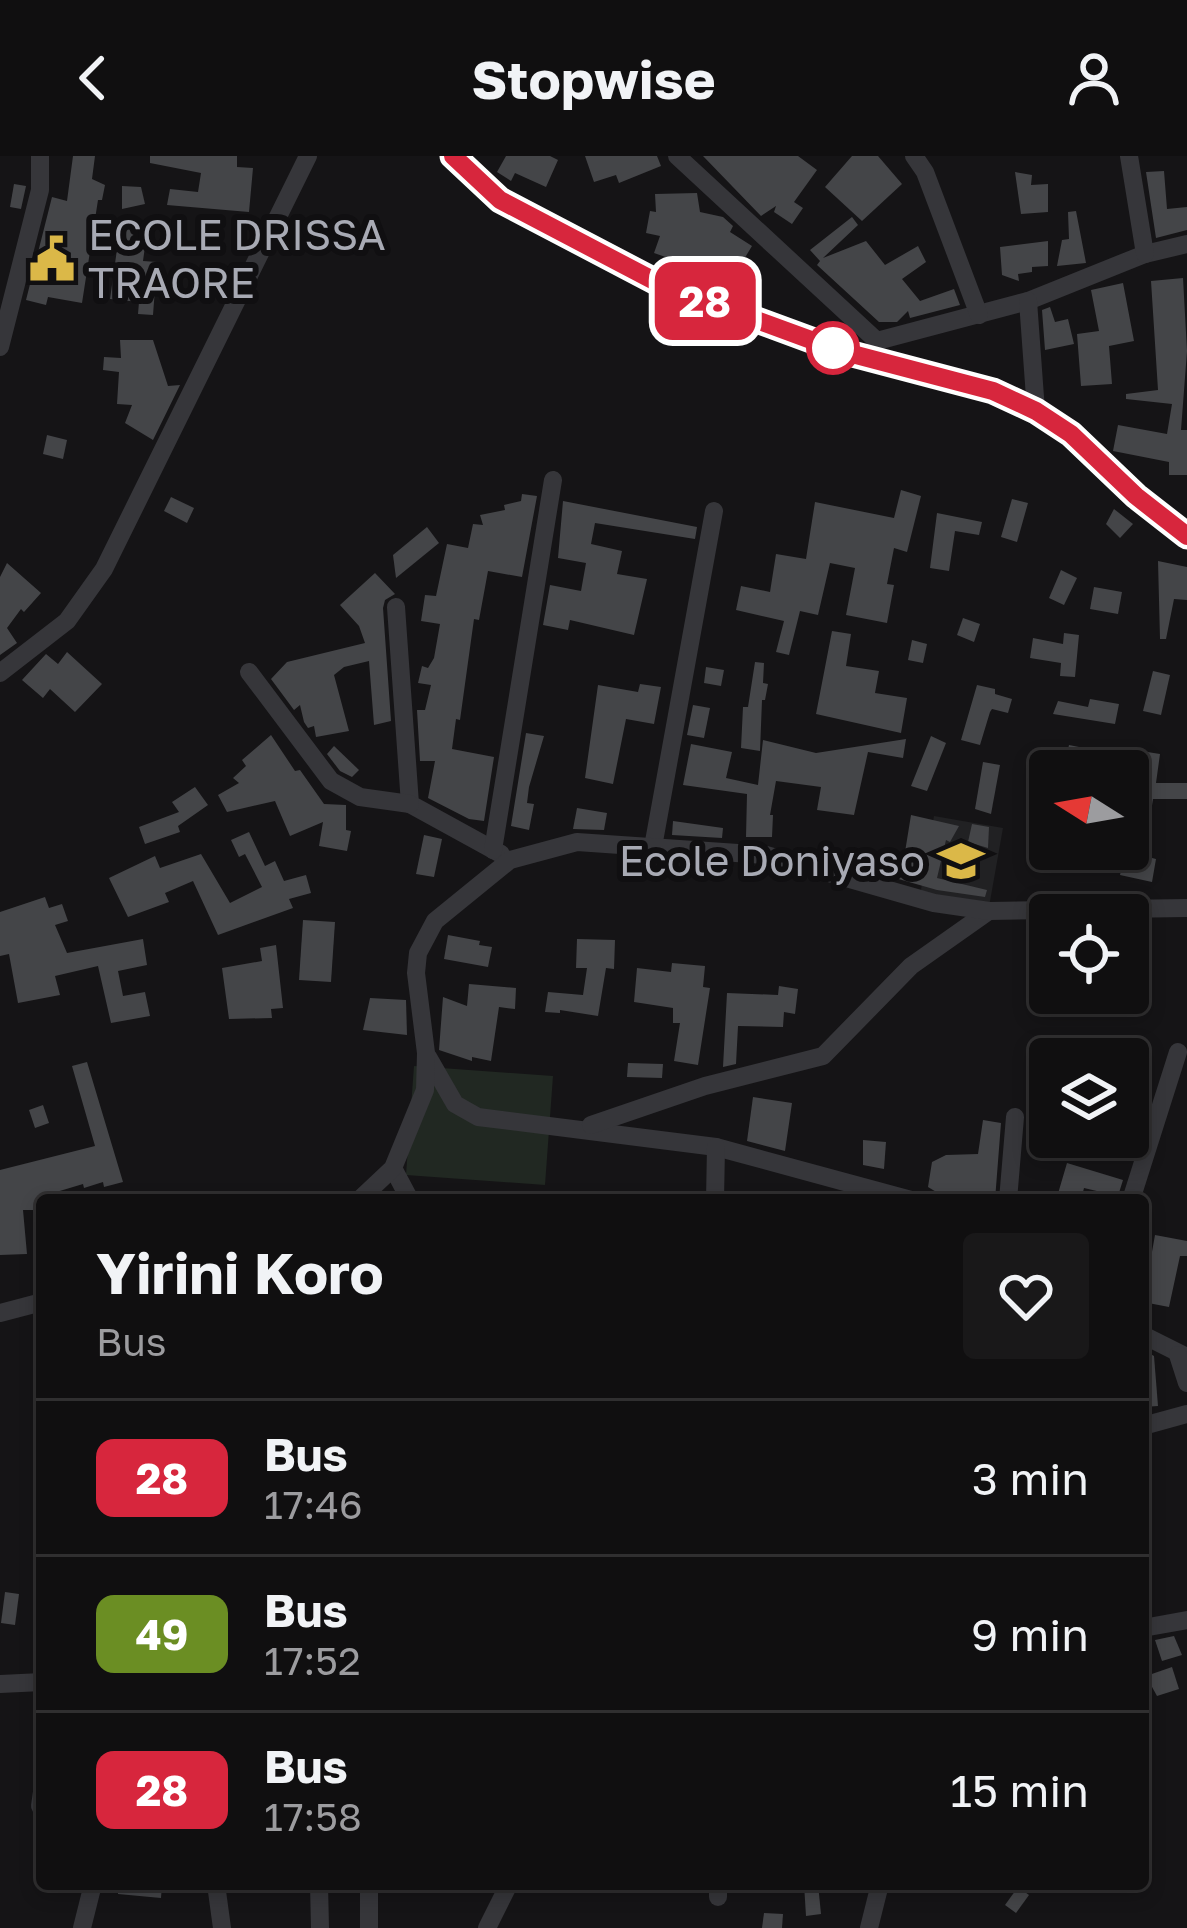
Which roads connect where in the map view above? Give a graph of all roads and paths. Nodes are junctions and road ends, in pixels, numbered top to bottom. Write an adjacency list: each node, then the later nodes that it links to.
1 (40, 156): 10 (street)
2 (308, 156): 19 (street)
3 (453, 156): 13 (street)
4 (677, 156): 11 (street)
5 (914, 156): 11 (street)
6 (1129, 156): 8 (street)
7 (1187, 244): 8 (street)
8 (1145, 254): 9 (street)
9 (1028, 301): 11 (street); 13 (street)
10 (5, 310): 12 (street)
11 (979, 315)
12 (0, 347)
13 (1036, 411): 16 (street)
14 (553, 480): 22 (street)
15 (714, 512): 21 (street)
16 (1187, 536)
17 (396, 607): 20 (street)
18 (249, 672): 20 (street)
19 (0, 673)
20 (410, 804): 22 (street)
21 (653, 848): 22 (street); 24 (street)
22 (502, 855): 26 (street)
23 (1187, 908): 24 (street)
24 (989, 911): 28 (street)
25 (1178, 1052): 38 (street)
26 (426, 1053): 28 (street); 30 (street)
27 (1015, 1118): 37 (street)
28 (584, 1127): 29 (street)
29 (716, 1147): 31 (street); 34 (street)
30 (393, 1168): 32 (street); 33 (street)
31 (829, 1177): 35 (street); 36 (street)
32 (365, 1194)
33 (407, 1194)
34 (715, 1194)
35 (831, 1194)
36 (890, 1194)
37 (1009, 1194)
38 (1133, 1194)
39 (36, 1304): 40 (street)
40 (0, 1313)
41 (1149, 1338): 42 (street)
42 (1183, 1356): 43 (street)
43 (1187, 1383)
44 (1187, 1414): 45 (street)
45 (1149, 1424)
46 (1187, 1620): 47 (street)
47 (1149, 1627)
48 (36, 1682): 49 (street)
49 (0, 1684)
50 (92, 1890): 56 (street)
51 (217, 1890): 57 (street)
52 (319, 1890): 58 (street)
53 (369, 1890): 59 (street)
54 (506, 1890): 60 (street)
55 (878, 1890): 61 (street)
56 (82, 1928)
57 (222, 1928)
58 (320, 1928)
59 (370, 1928)
60 (487, 1928)
61 (869, 1928)

